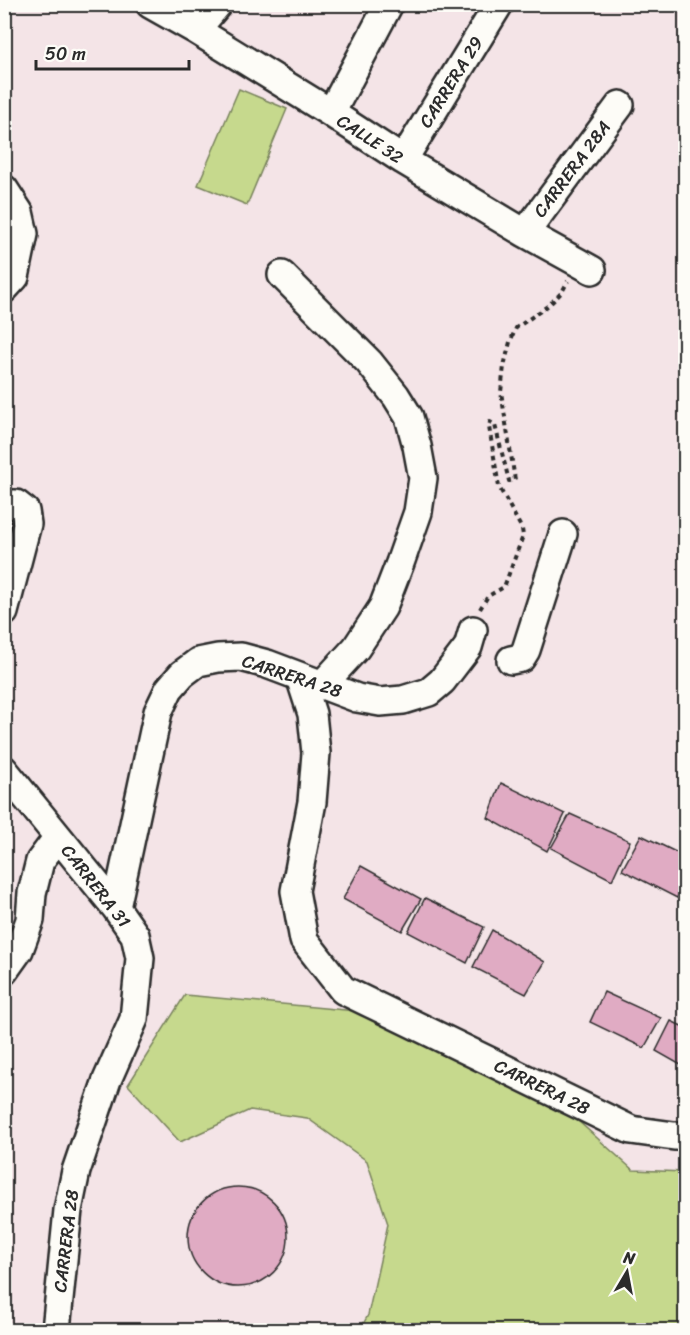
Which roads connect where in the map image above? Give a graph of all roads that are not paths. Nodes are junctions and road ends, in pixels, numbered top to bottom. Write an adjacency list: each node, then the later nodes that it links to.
1 (150, 4): 5 (street, CALLE 32)
2 (218, 4): 5 (street)
3 (389, 4): 7 (street)
4 (499, 4): 8 (street, CARRERA 29)
5 (196, 30): 7 (street, CALLE 32)
6 (620, 105): 10 (street, CARRERA 28A)
7 (331, 113): 8 (street, CALLE 32)
8 (403, 160): 10 (street, CALLE 32)
9 (4, 189): 13 (street)
10 (525, 233): 11 (street, CALLE 32)
11 (585, 266)
12 (282, 275): 19 (street)
13 (10, 283)
14 (4, 504): 16 (street)
15 (563, 534): 18 (street)
16 (4, 612)
17 (473, 630): 19 (street, CARRERA 28)
18 (511, 660)
19 (311, 681): 22 (street, CARRERA 28); 25 (street, CARRERA 28)
20 (4, 770): 21 (street, CARRERA 31)
21 (58, 837): 22 (street, CARRERA 31); 23 (street)
22 (116, 908): 24 (street, CARRERA 31)
23 (4, 971)
24 (134, 1019): 26 (street, CARRERA 28)
25 (686, 1136)
26 (56, 1330)

